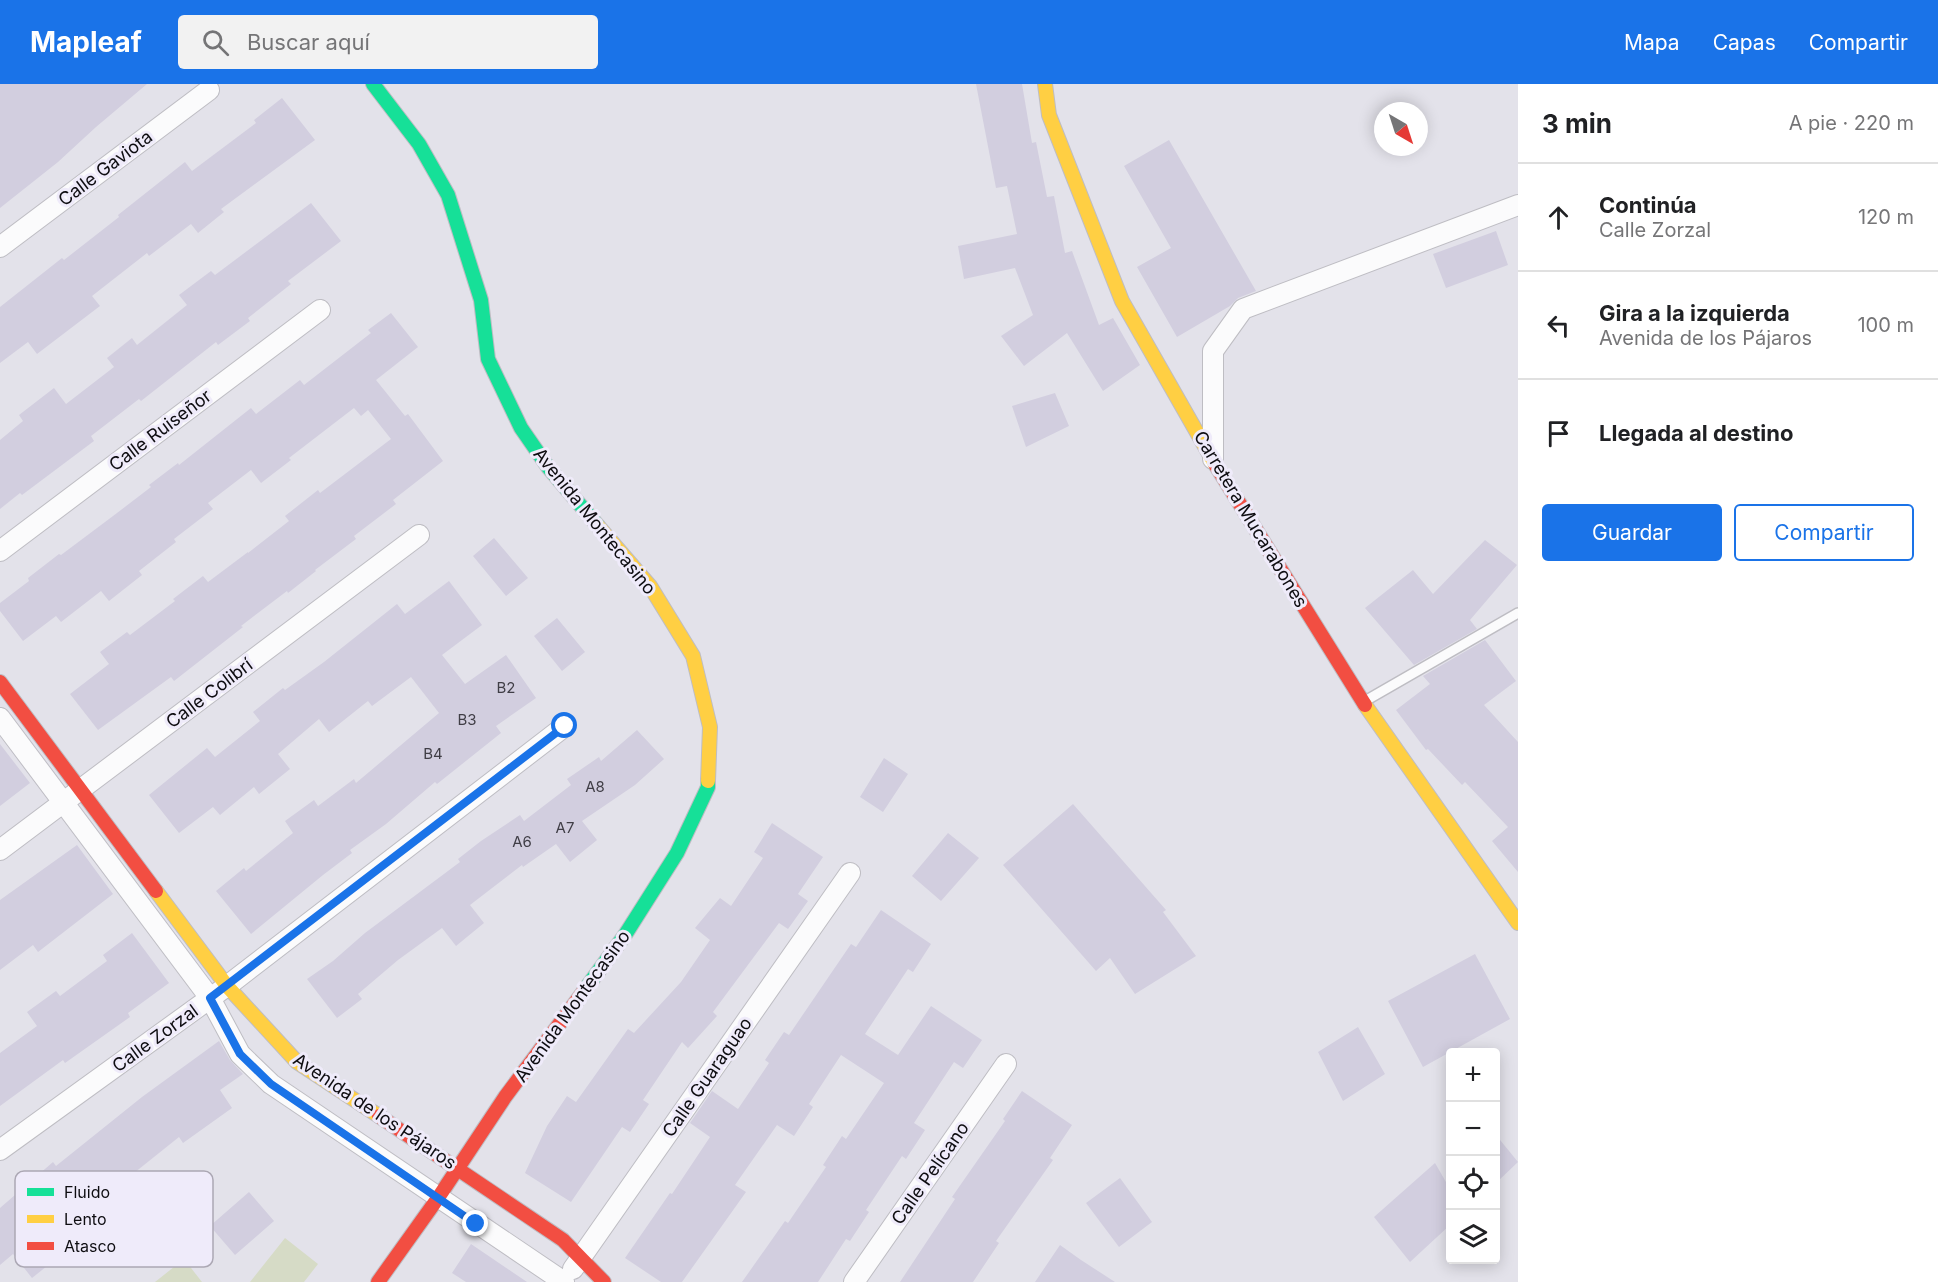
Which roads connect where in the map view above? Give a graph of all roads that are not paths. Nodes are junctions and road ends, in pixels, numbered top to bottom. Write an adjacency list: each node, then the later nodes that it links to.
1 (373, 84): 24 (street, Avenida Montecasino)
2 (1045, 84): 7 (street, Carretera Mucarabones)
3 (209, 90): 5 (street, Calle Gaviota)
4 (1518, 205): 7 (street)
5 (0, 247)
6 (320, 310): 9 (street, Calle Ruiseñor)
7 (1213, 460): 12 (street, Carretera Mucarabones)
8 (419, 535): 15 (street, Calle Colibrí)
9 (0, 551)
10 (1518, 613): 12 (lane)
11 (0, 682): 15 (street, Avenida de los Pájaros)
12 (1363, 702): 19 (street, Carretera Mucarabones)
13 (0, 718): 16 (street, Avenida de los Pájaros)
14 (565, 726): 20 (street, Calle Zorzal)
15 (81, 790): 16 (street, Calle Colibrí); 20 (street, Avenida de los Pájaros)
16 (63, 802): 17 (street, Calle Colibrí); 21 (street, Avenida de los Pájaros)
17 (0, 850)
18 (850, 873): 26 (street, Calle Guaraguao)
19 (1518, 923)
20 (227, 986): 21 (street, Calle Zorzal); 24 (street, Avenida de los Pájaros)
21 (210, 998): 23 (street, Calle Zorzal); 25 (street, Avenida de los Pájaros)
22 (1006, 1064): 30 (street, Calle Pelícano)
23 (0, 1150)
24 (458, 1167): 25 (street, Avenida Montecasino); 26 (street, Avenida de los Pájaros)
25 (438, 1198): 27 (street, Avenida Montecasino); 28 (street, Avenida de los Pájaros)
26 (581, 1258): 28 (street, Calle Guaraguao); 29 (street, Avenida de los Pájaros)
27 (378, 1282)
28 (565, 1282)
29 (604, 1282)
30 (854, 1282)

